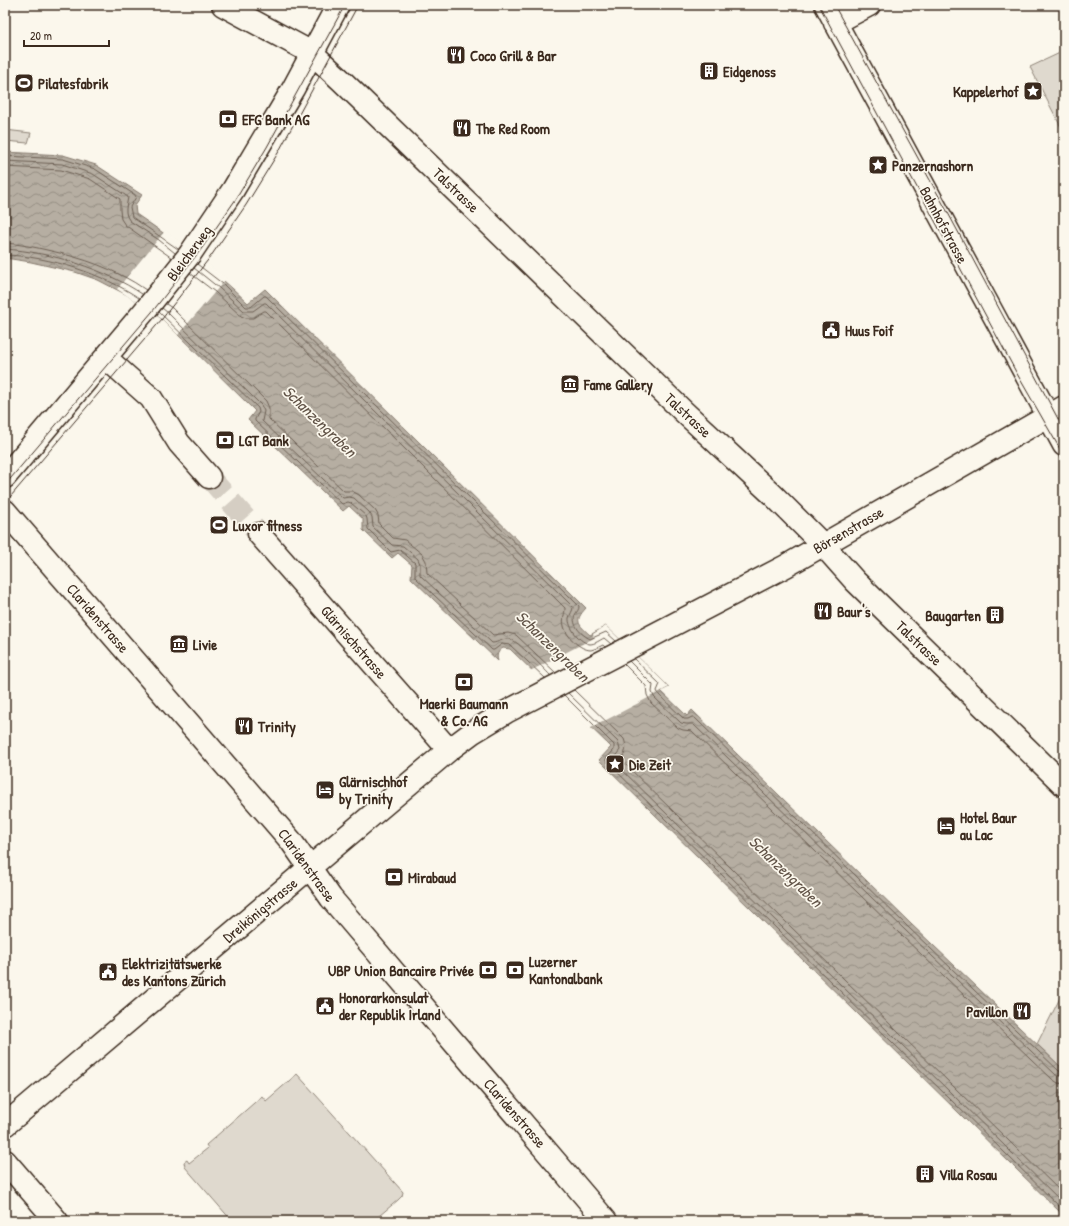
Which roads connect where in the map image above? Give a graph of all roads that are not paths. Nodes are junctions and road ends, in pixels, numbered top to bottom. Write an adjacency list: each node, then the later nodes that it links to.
1 (223, 5): 5 (street, Talstrasse)
2 (338, 5): 5 (street, Bleicherweg)
3 (869, 5): 4 (street)
4 (830, 14): 7 (street, Bahnhofstrasse)
5 (312, 54): 6 (street, Bleicherweg); 13 (street, Talstrasse)
6 (106, 358): 9 (street, Bleicherweg); 10 (street)
7 (1056, 411): 8 (street, Bahnhofstrasse); 13 (street, Börsenstrasse)
8 (1064, 445)
9 (5, 477)
10 (209, 478)
11 (5, 511): 17 (street, Claridenstrasse)
12 (259, 534): 15 (street, Glärnischstrasse)
13 (823, 545): 14 (street, Börsenstrasse); 16 (street, Talstrasse)
14 (543, 693): 15 (street, Dreikönigstrasse)
15 (449, 750): 17 (street, Dreikönigstrasse)
16 (1064, 785)
17 (310, 868): 18 (street, Dreikönigstrasse); 21 (street, Claridenstrasse)
18 (5, 1126)
19 (5, 1161): 20 (street)
20 (57, 1221)
21 (606, 1221)

